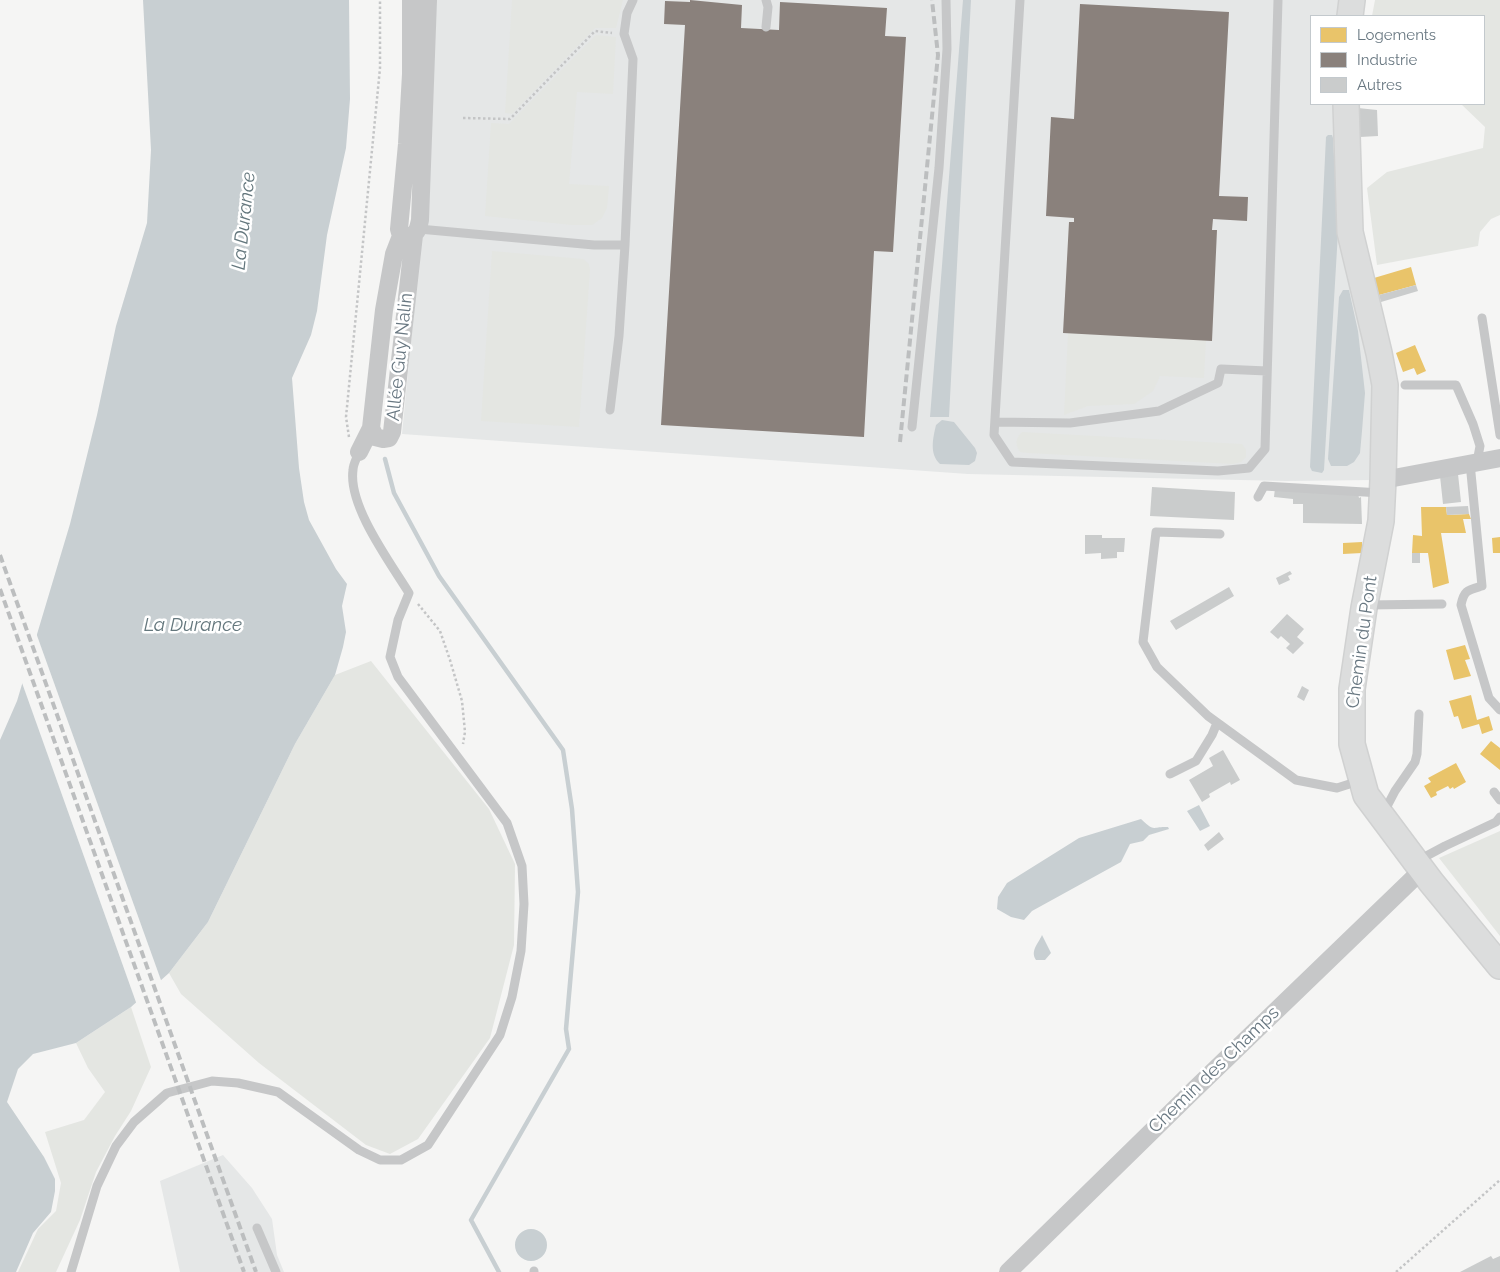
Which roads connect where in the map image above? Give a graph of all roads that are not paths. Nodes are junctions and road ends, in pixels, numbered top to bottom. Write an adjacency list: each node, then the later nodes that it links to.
1 (410, 0): 12 (street, Allée Guy Nalin)
2 (428, 0): 12 (street, Allée Guy Nalin)
3 (634, 0): 13 (lane)
4 (766, 0): 10 (lane)
5 (946, 0): 19 (lane)
6 (1020, 0): 18 (lane)
7 (1278, 0): 15 (lane)
8 (1352, 0): 9 (street)
9 (1350, 15)
10 (766, 26)
11 (1346, 105): 24 (street, Chemin du Pont)
12 (411, 234): 13 (lane); 21 (street, Allée Guy Nalin)
13 (625, 245): 17 (lane)
14 (1482, 318): 20 (lane)
15 (1267, 371): 18 (lane); 18 (lane)
16 (1405, 385): 23 (lane)
17 (610, 410)
18 (995, 422)
19 (912, 427)
20 (1500, 435)
21 (359, 452): 41 (lane)
22 (1500, 458): 23 (street)
23 (1474, 462): 24 (street); 29 (lane)
24 (1383, 487): 25 (lane); 28 (street, Chemin du Pont)
25 (1258, 497)
26 (1220, 534): 31 (lane)
27 (1442, 604): 28 (lane)
28 (1364, 606): 33 (street, Chemin du Pont)
29 (1500, 710)
30 (1419, 714): 36 (lane)
31 (1217, 723): 32 (lane); 33 (lane)
32 (1170, 774)
33 (1362, 780): 36 (street, Chemin du Pont)
34 (1494, 792): 35 (lane)
35 (1500, 800)
36 (1381, 817): 38 (street, Chemin du Pont)
37 (1500, 817): 38 (lane)
38 (1419, 866): 39 (street, Chemin du Pont); 43 (street, Chemin des Champs)
39 (1500, 966)
40 (257, 1228): 42 (lane)
41 (71, 1272)
42 (276, 1272)
43 (1008, 1272)

